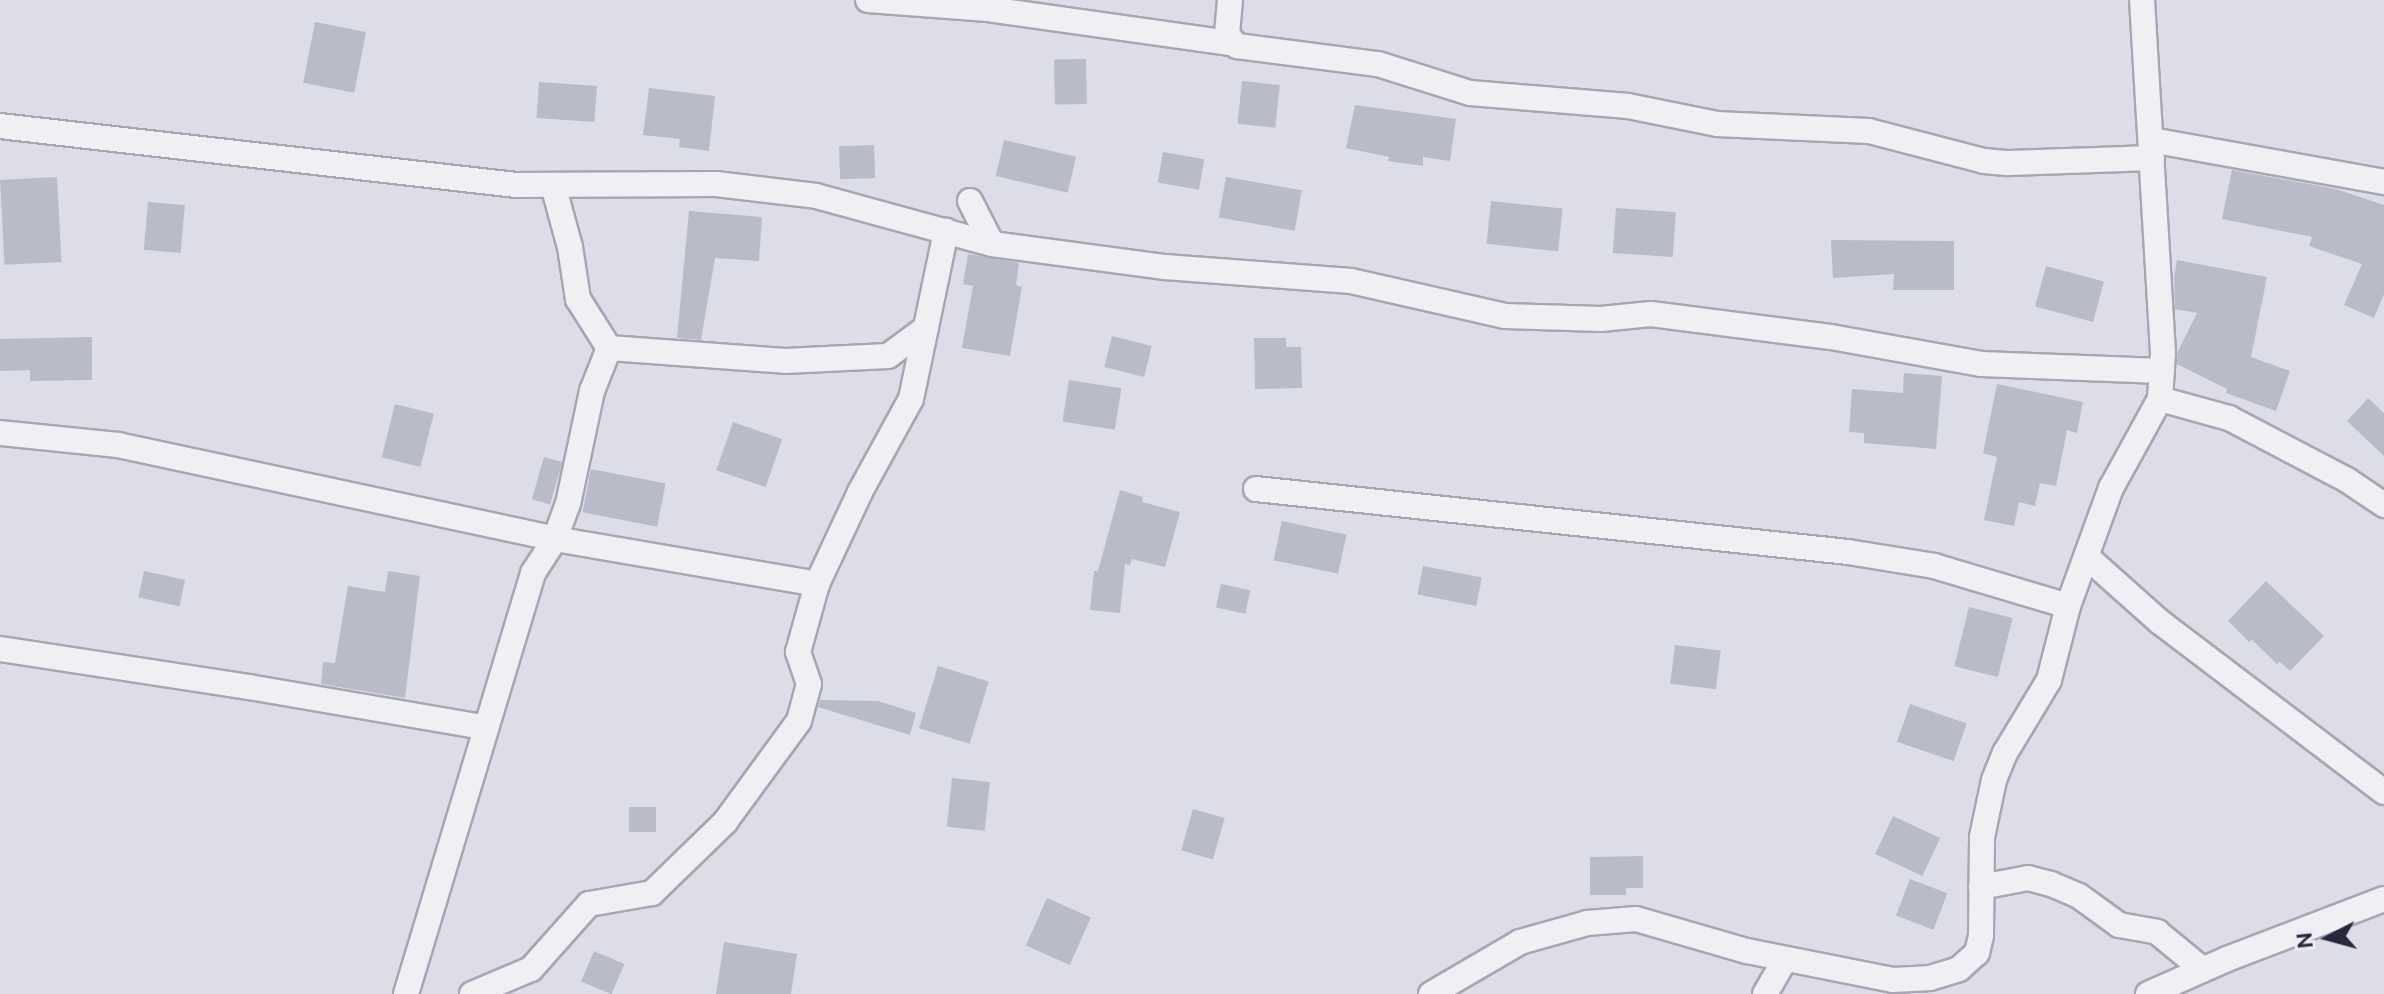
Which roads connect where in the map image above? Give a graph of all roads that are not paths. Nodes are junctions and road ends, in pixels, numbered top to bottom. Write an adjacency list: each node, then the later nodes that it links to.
1 (868, 0): 4 (street)
2 (1230, 0): 4 (street)
3 (2142, 0): 6 (street)
4 (1231, 43): 6 (street)
5 (0, 126): 8 (street)
6 (2152, 149): 7 (street); 14 (street)
7 (2384, 182)
8 (553, 185): 10 (street); 13 (street)
9 (970, 201): 11 (street)
10 (946, 231): 11 (street); 12 (street)
11 (992, 244): 14 (street)
12 (926, 328): 13 (street); 21 (street)
13 (609, 348): 19 (street)
14 (2162, 371): 15 (street)
15 (2160, 399): 18 (street); 20 (street)
16 (0, 433): 19 (street)
17 (1256, 489): 22 (street)
18 (2384, 505)
19 (555, 539): 21 (street); 24 (street)
20 (2087, 557): 22 (street); 25 (street)
21 (817, 584): 32 (street)
22 (2068, 606): 26 (street)
23 (0, 649): 24 (street)
24 (483, 727): 31 (street)
25 (2384, 792)
26 (1981, 887): 29 (street); 30 (street)
27 (2384, 899): 29 (street)
28 (1785, 960): 30 (street); 33 (street); 34 (street)
29 (2202, 969): 36 (street)
30 (1893, 980): 35 (street)
31 (406, 994)
32 (472, 994)
33 (1431, 994)
34 (1765, 994)
35 (1867, 994)
36 (2148, 994)

